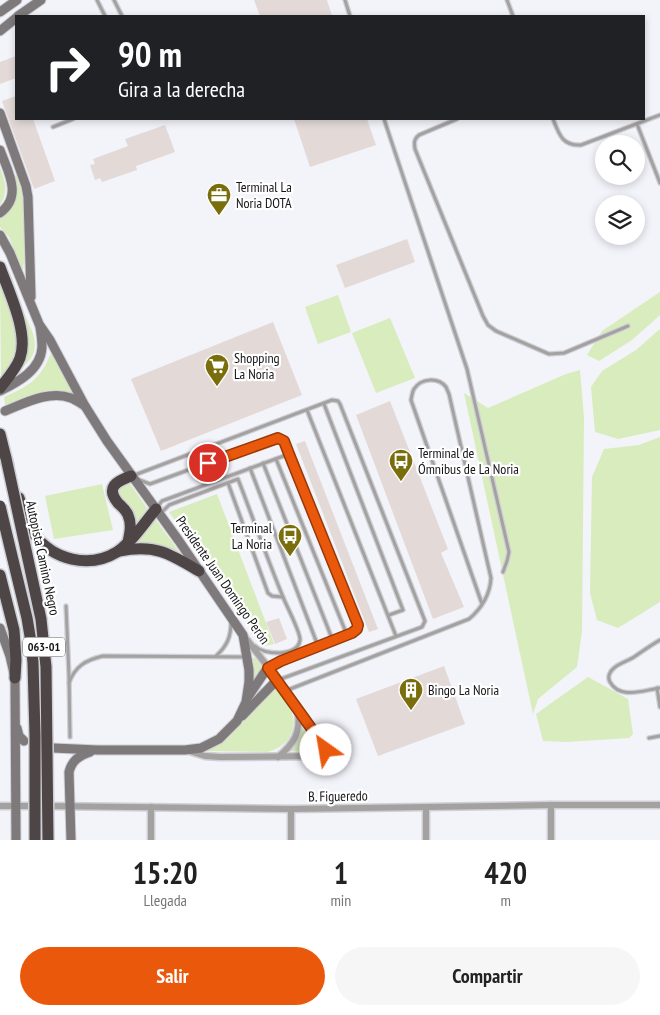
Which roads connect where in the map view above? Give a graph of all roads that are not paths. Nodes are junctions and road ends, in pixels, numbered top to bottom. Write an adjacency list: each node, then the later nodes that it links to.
1 (17, 0): 7 (street)
2 (41, 0): 8 (street)
3 (97, 0): 9 (lane)
4 (114, 0): 10 (lane)
5 (345, 0): 11 (lane)
6 (507, 0): 12 (lane)
7 (0, 12)
8 (20, 15)
9 (104, 15)
10 (122, 15)
11 (350, 15)
12 (513, 15)
13 (15, 19): 14 (street)
14 (0, 31)
15 (0, 113): 28 (street)
16 (660, 115): 21 (lane)
17 (70, 120): 22 (lane)
18 (384, 120): 49 (lane)
19 (455, 120): 30 (lane)
20 (553, 120): 21 (lane)
21 (637, 124): 24 (lane)
22 (52, 127)
23 (0, 150): 25 (street)
24 (660, 183)
25 (0, 213)
26 (0, 235): 28 (street)
27 (0, 267): 31 (highway)
28 (31, 305): 29 (street)
29 (39, 324): 31 (street); 33 (street, Presidente Juan Domingo Perón)
30 (628, 326)
31 (0, 389)
32 (324, 404): 35 (lane); 54 (lane); 59 (lane)
33 (85, 406): 34 (street); 42 (street, Presidente Juan Domingo Perón)
34 (4, 410)
35 (307, 410): 42 (lane); 54 (lane)
36 (0, 434): 38 (highway, Autopista Camino Negro / 063-01)
37 (289, 454): 39 (lane); 42 (lane); 58 (lane)
38 (6, 458): 47 (highway, bridge); 94 (highway, Autopista Camino Negro / 063-01, bridge)
39 (276, 458): 40 (lane); 58 (lane)
40 (263, 463): 41 (lane); 61 (lane)
41 (250, 468): 45 (lane); 62 (lane)
42 (132, 476): 45 (street, Presidente Juan Domingo Perón); 46 (highway)
43 (228, 483): 45 (lane); 51 (lane); 51 (lane)
44 (0, 506): 93 (highway, Autopista Camino Negro / 063-01, bridge)
45 (158, 511): 46 (highway); 48 (street, Presidente Juan Domingo Perón)
46 (128, 542): 47 (highway)
47 (117, 551): 48 (highway)
48 (199, 570): 55 (street, Presidente Juan Domingo Perón)
49 (503, 572)
50 (0, 575): 66 (highway)
51 (283, 596): 57 (lane)
52 (482, 604): 52 (lane); 70 (lane)
53 (66, 606): 68 (lane)
54 (389, 615): 59 (lane)
55 (231, 617): 57 (street, Presidente Juan Domingo Perón); 63 (lane)
56 (0, 628): 66 (street)
57 (243, 635): 64 (street); 65 (street, Presidente Juan Domingo Perón)
58 (347, 635): 61 (lane)
59 (396, 636): 67 (lane)
60 (660, 640): 69 (lane)
61 (333, 641): 62 (lane)
62 (318, 646): 65 (lane)
63 (215, 656): 64 (lane); 68 (lane)
64 (247, 657): 71 (street)
65 (268, 668): 67 (street, Presidente Juan Domingo Perón); 71 (street)
66 (15, 678): 74 (street)
67 (277, 680): 70 (street, Presidente Juan Domingo Perón); 75 (street)
68 (69, 683): 77 (lane)
69 (659, 688): 72 (lane)
70 (285, 691): 73 (street, Presidente Juan Domingo Perón)
71 (246, 702): 75 (street)
72 (660, 707)
73 (298, 710): 83 (street); 83 (street, Presidente Juan Domingo Perón)
74 (15, 718): 79 (street); 84 (street)
75 (237, 721): 82 (street)
76 (660, 736): 78 (lane)
77 (70, 738)
78 (649, 738)
79 (24, 741)
80 (53, 748): 81 (street)
81 (98, 750): 82 (street); 88 (street)
82 (185, 750): 83 (street)
83 (278, 757)
84 (16, 805): 87 (street, B. Figueredo); 88 (street, B. Figueredo); 92 (street)
85 (551, 805): 86 (street, B. Figueredo); 90 (street, B. Figueredo); 99 (street)
86 (660, 805)
87 (0, 806)
88 (70, 806): 89 (street, B. Figueredo); 95 (street)
89 (151, 808): 91 (street, B. Figueredo); 96 (street)
90 (426, 808): 91 (street, B. Figueredo); 98 (street)
91 (291, 809): 97 (street)
92 (16, 840)
93 (35, 840)
94 (48, 840)
95 (71, 840)
96 (151, 840)
97 (291, 840)
98 (426, 840)
99 (551, 840)

